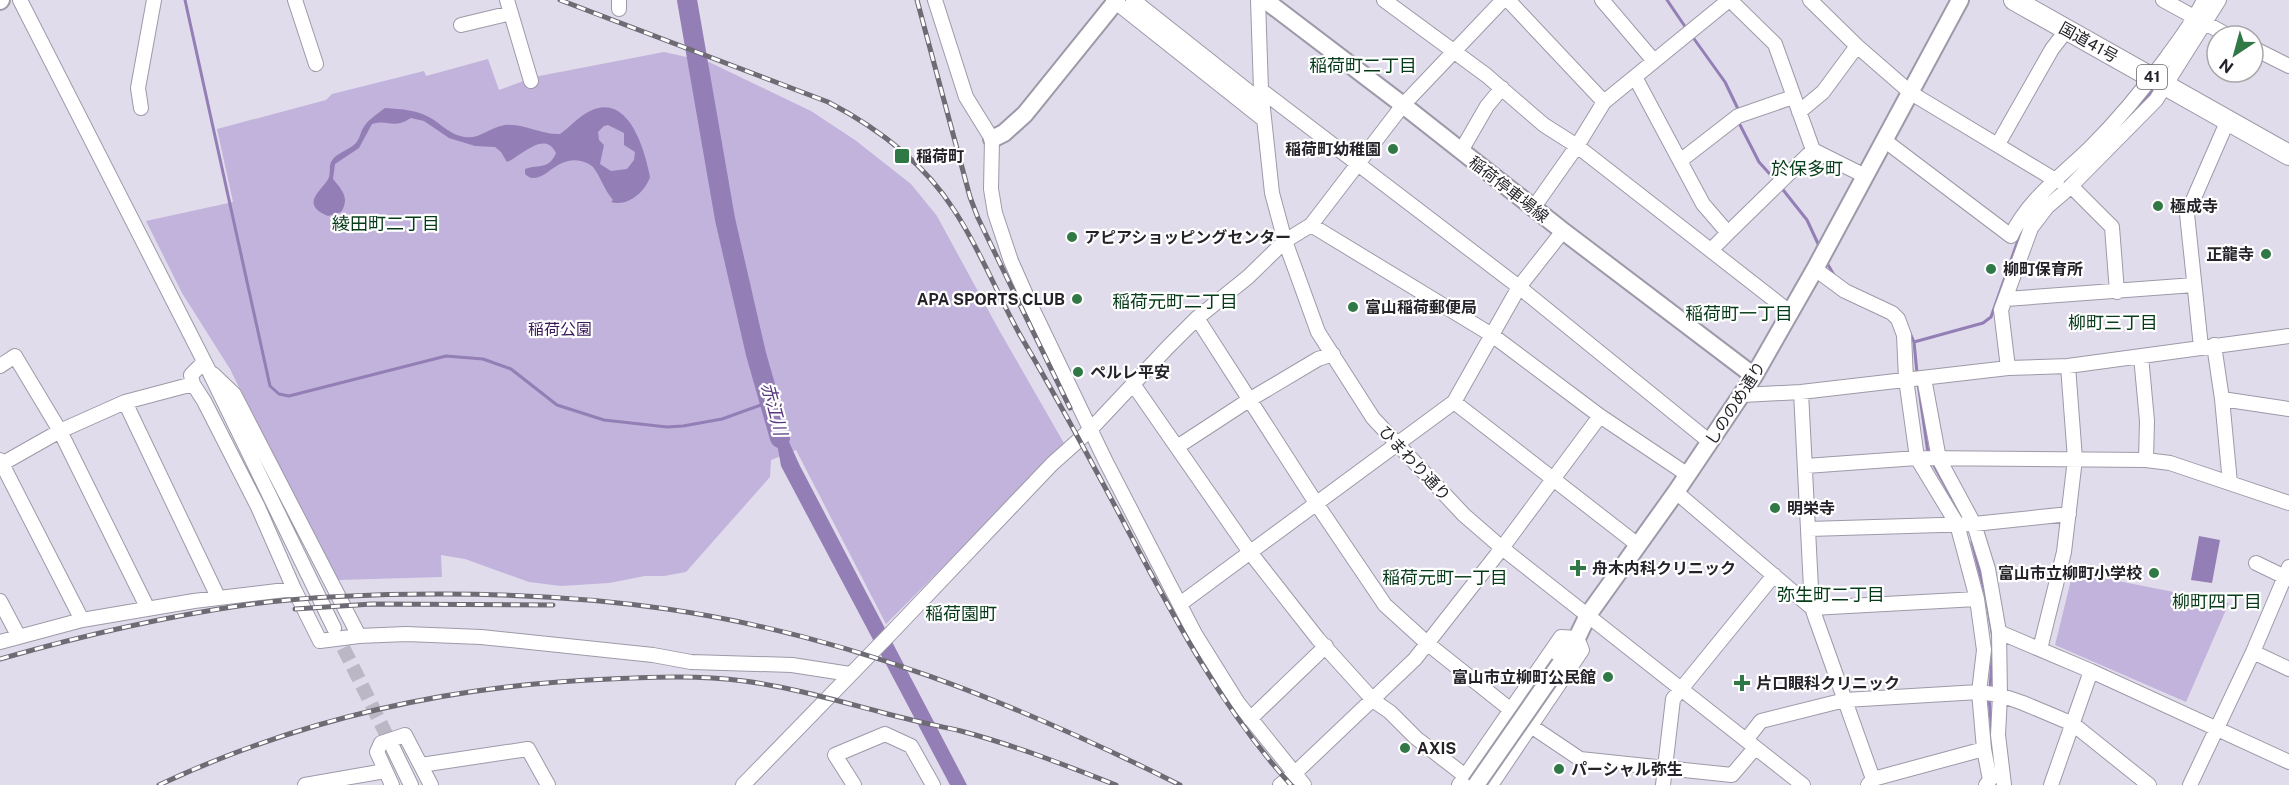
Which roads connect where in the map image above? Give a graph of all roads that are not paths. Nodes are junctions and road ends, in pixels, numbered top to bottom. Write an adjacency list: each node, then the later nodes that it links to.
1 (21, 0): 73 (street)
2 (154, 0): 38 (street)
3 (295, 0): 27 (street)
4 (935, 0): 42 (street)
5 (1384, 0): 24 (street)
6 (1503, 0): 24 (street)
7 (1508, 0): 36 (street)
8 (1602, 0): 26 (street)
9 (1729, 0): 26 (street); 35 (street)
10 (1810, 0): 23 (street)
11 (1959, 0): 33 (main road, しののめ通り)
12 (2014, 0): 22 (highway, 国道41号 / 41)
13 (2163, 0): 19 (street)
14 (2204, 0): 19 (street)
15 (2218, 0): 19 (street)
16 (1119, 1): 34 (street); 40 (street); 42 (main road)
17 (1267, 1): 34 (street, ひまわり通り); 37 (main road, 稲荷停車場線)
18 (509, 7): 21 (street); 30 (street)
19 (2200, 21): 20 (street); 31 (street)
20 (2206, 24)
21 (461, 25)
22 (2066, 30): 31 (highway, 国道41号 / 41); 44 (street)
23 (1857, 46): 33 (street); 39 (street)
24 (1453, 52): 32 (street); 37 (street)
25 (2265, 54): 28 (street)
26 (1654, 61): 29 (street)
27 (316, 64)
28 (2289, 66)
29 (1635, 77): 36 (street); 49 (street)
30 (531, 81)
31 (2159, 81): 41 (highway, 国道41号 / 41); 52 (street); 53 (street)
32 (1502, 88): 45 (street); 47 (street)
33 (1911, 93): 43 (main road, しののめ通り); 44 (street)
34 (1262, 96): 40 (street, ひまわり通り); 50 (street)
35 (1793, 97): 39 (street); 49 (street)
36 (1604, 102): 45 (street)
37 (1403, 105): 47 (main road, 稲荷停車場線); 50 (street)
38 (141, 108)
39 (1799, 112): 46 (street)
40 (1263, 119): 58 (street, ひまわり通り)
41 (2228, 120): 48 (highway, 国道41号 / 41); 61 (street)
42 (992, 139): 89 (street)
43 (1884, 140): 51 (main road, しののめ通り); 52 (street)
44 (1998, 144): 52 (street)
45 (1577, 146): 54 (street); 59 (street)
46 (1813, 150): 51 (street); 57 (street)
47 (1461, 151): 54 (main road, 稲荷停車場線)
48 (2289, 155)
49 (1680, 161): 57 (street)
50 (1356, 164): 55 (street); 62 (street)
51 (1865, 176): 60 (main road, しののめ通り)
52 (2057, 181)
53 (2071, 186): 63 (street); 64 (street)
54 (1534, 207): 56 (main road, 稲荷停車場線)
55 (1311, 225): 58 (street); 67 (street)
56 (1563, 231): 62 (street); 76 (main road, 稲荷停車場線)
57 (1728, 233): 59 (street)
58 (1285, 241): 66 (street); 70 (street, ひまわり通り)
59 (1711, 250): 65 (street)
60 (1815, 269): 65 (main road, しののめ通り); 78 (street)
61 (2194, 285): 63 (street); 69 (street)
62 (1519, 286): 67 (street); 91 (street)
63 (2117, 292): 64 (street)
64 (2006, 299): 75 (street)
65 (1791, 313): 76 (main road, しののめ通り)
66 (1197, 318): 80 (street); 84 (street)
67 (1492, 335): 86 (street); 88 (street)
68 (2289, 336): 69 (street)
69 (2208, 346): 71 (street); 83 (street)
70 (1333, 354): 84 (street); 92 (street, ひまわり通り)
71 (2141, 356): 74 (street); 97 (street)
72 (0, 366): 90 (street)
73 (206, 366): 79 (street); 125 (street); 127 (street)
74 (2068, 366): 75 (street); 96 (street)
75 (2008, 368): 77 (street)
76 (1754, 376): 82 (main road, しののめ通り)
77 (1924, 378): 78 (street); 95 (street)
78 (1906, 379): 81 (street); 94 (street)
79 (193, 384): 85 (street); 116 (street)
80 (1133, 384): 89 (street); 93 (street)
81 (1801, 392): 82 (street); 99 (street)
82 (1743, 395): 91 (main road, しののめ通り)
83 (2222, 399): 87 (street); 102 (street)
84 (1249, 400): 93 (street); 104 (street)
85 (125, 402): 90 (street); 117 (street)
86 (1454, 402): 92 (street); 101 (street)
87 (2289, 409)
88 (1599, 416): 100 (street); 101 (street)
89 (1090, 430): 120 (street); 137 (street)
90 (60, 431): 98 (street); 122 (street)
91 (1710, 442): 100 (main road, しののめ通り)
92 (1397, 444): 104 (street); 111 (street, ひまわり通り)
93 (1177, 447): 112 (street)
94 (1917, 458): 95 (street); 99 (street); 107 (street)
95 (1939, 459): 96 (street); 108 (street)
96 (2075, 459): 97 (street); 106 (street)
97 (2146, 460): 102 (street)
98 (1, 463): 124 (street)
99 (1806, 466): 109 (street)
100 (1688, 475): 103 (main road, しののめ通り)
101 (1554, 480): 110 (street); 111 (street)
102 (2230, 483): 105 (street)
103 (1676, 492): 110 (main road, しののめ通り); 115 (street)
104 (1316, 503): 112 (street); 131 (street)
105 (2289, 503)
106 (2069, 514): 108 (street); 133 (street)
107 (1957, 524): 108 (street); 109 (street); 118 (street)
108 (1974, 524): 126 (street)
109 (1809, 529): 121 (street)
110 (1638, 545): 123 (main road, しののめ通り)
111 (1503, 548): 123 (street, ひまわり通り); 131 (street)
112 (1249, 551): 120 (street); 132 (street)
113 (2256, 563): 114 (street)
114 (2287, 574): 134 (street)
115 (1774, 575): 121 (street); 138 (street)
116 (294, 589): 117 (street); 127 (street)
117 (218, 597): 122 (street)
118 (1977, 599): 121 (street); 139 (street)
119 (0, 601): 128 (street)
120 (1180, 604): 144 (street)
121 (1812, 608): 141 (street)
122 (148, 609): 124 (street)
123 (1588, 615): 129 (main road, しののめ通り); 138 (street, ひまわり通り)
124 (82, 620): 128 (street)
125 (334, 628)
126 (1999, 632): 133 (street); 140 (street)
127 (358, 636): 137 (street)
128 (19, 638): 130 (street)
129 (1577, 638): 143 (street); 146 (street); 159 (main road, しののめ通り, bridge)
130 (0, 642)
131 (1428, 644): 142 (street); 143 (street)
132 (1326, 646): 142 (street); 144 (street)
133 (2040, 649): 136 (street)
134 (2253, 652): 135 (street); 147 (street)
135 (2289, 669)
136 (2091, 671): 145 (street); 147 (street)
137 (850, 674): 156 (street)
138 (1681, 689): 148 (street, ひまわり通り); 153 (street)
139 (1979, 692): 140 (street); 141 (street); 150 (street)
140 (2001, 695): 145 (street); 171 (street)
141 (1845, 700): 148 (street); 157 (street)
142 (1374, 701): 155 (street); 159 (street)
143 (1511, 710): 146 (street); 159 (street)
144 (1250, 719): 155 (street)
145 (2073, 724): 172 (street); 173 (street)
146 (1531, 726): 153 (street); 167 (street)
147 (2215, 728): 151 (street); 174 (street)
148 (1751, 744): 153 (street); 169 (street, ひまわり通り)
149 (393, 748): 162 (street)
150 (1984, 748): 157 (street); 170 (street)
151 (2289, 762)
152 (421, 765): 154 (street); 163 (street); 164 (street)
153 (1666, 767): 168 (street)
154 (385, 771): 160 (street); 161 (street)
155 (1299, 780): 166 (street)
156 (750, 782)
157 (1870, 782)
158 (927, 783): 165 (street)
159 (1469, 783)
160 (305, 785)
161 (392, 785)
162 (411, 785)
163 (431, 785)
164 (548, 785)
165 (854, 785)
166 (1280, 785)
167 (1491, 785)
168 (1663, 785)
169 (1803, 785)
170 (1986, 785)
171 (2004, 785)
172 (2051, 785)
173 (2149, 785)
174 (2190, 785)

